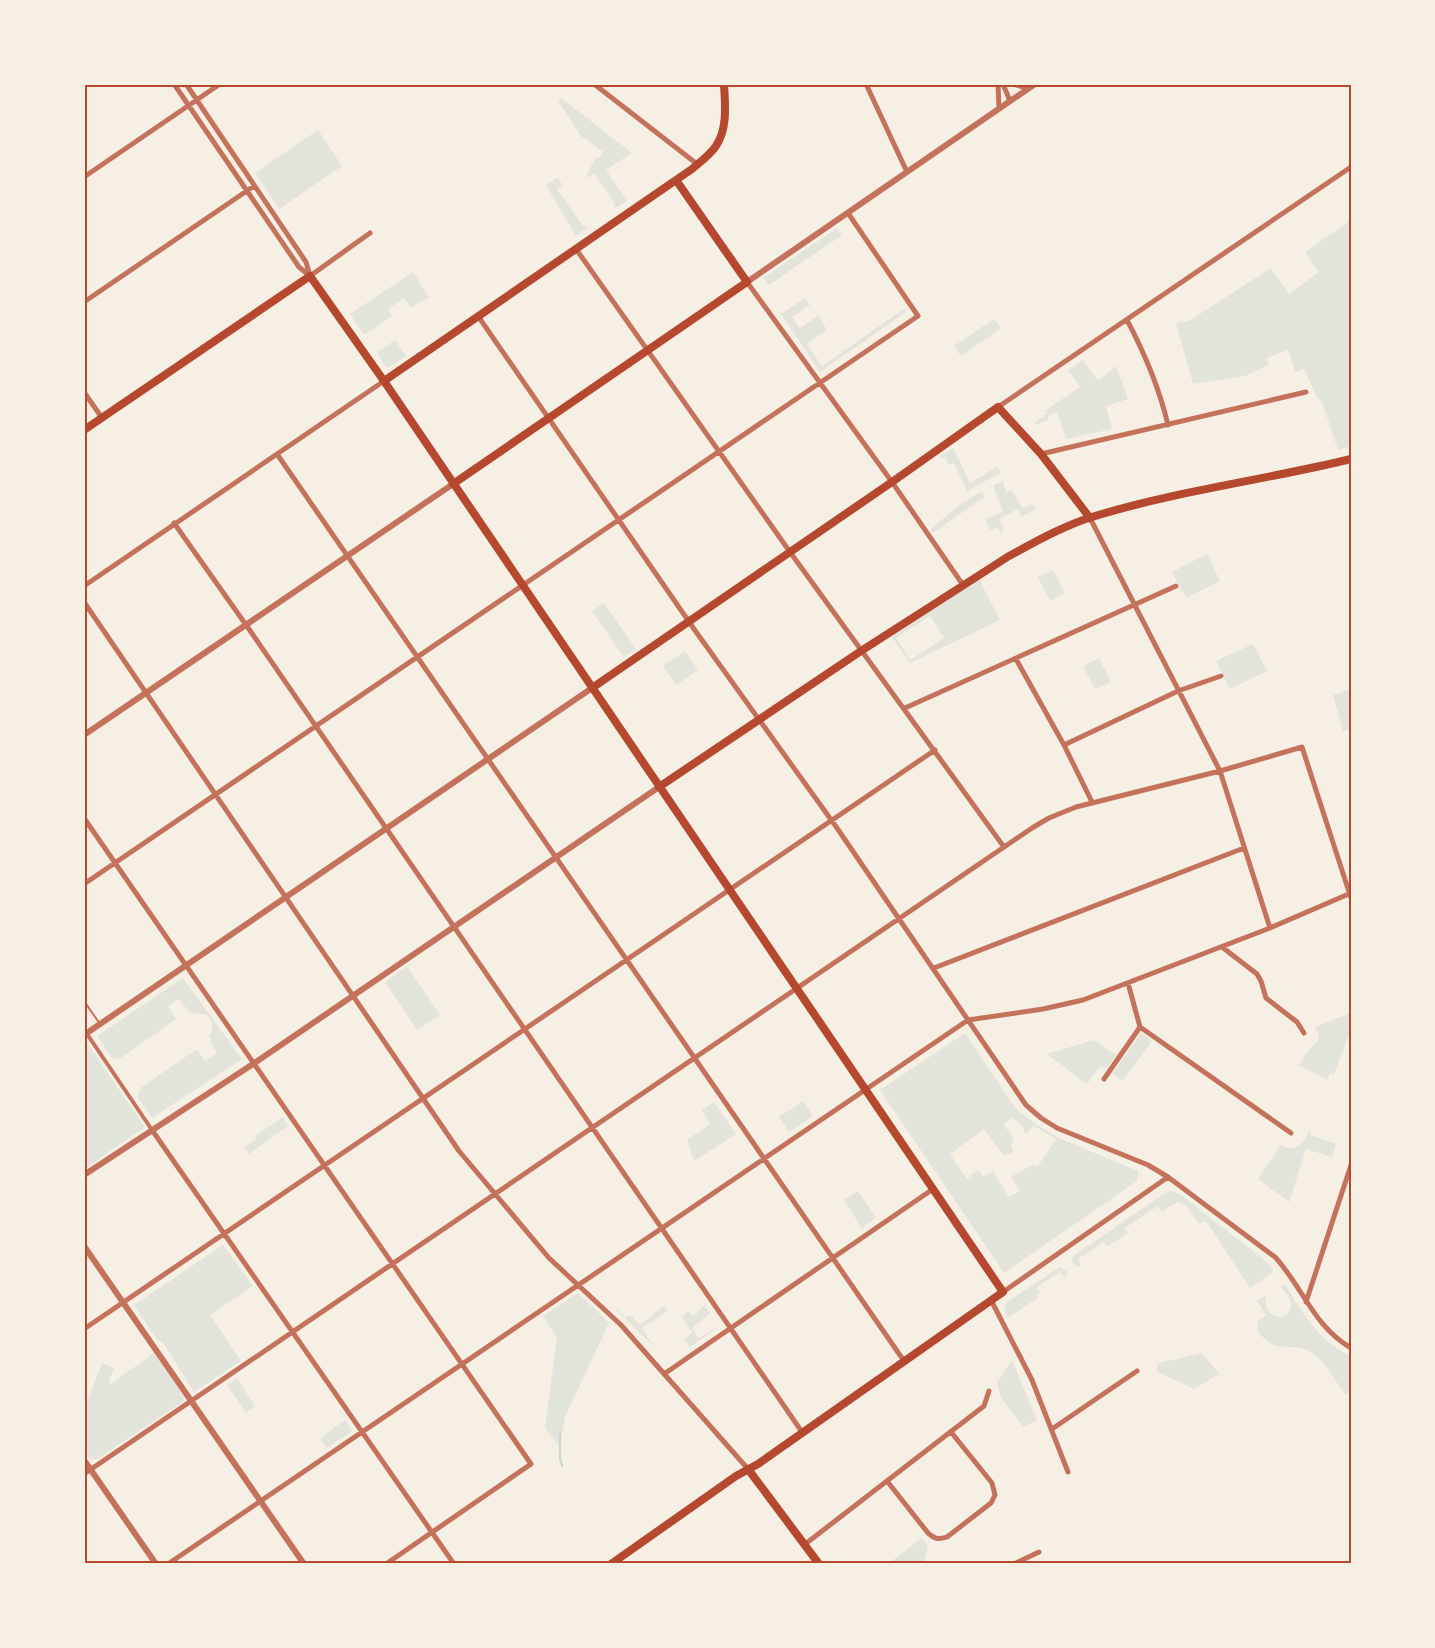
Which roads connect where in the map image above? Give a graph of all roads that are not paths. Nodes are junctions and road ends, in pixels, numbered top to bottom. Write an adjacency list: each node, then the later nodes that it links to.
1 (174, 84): 13 (street)
2 (186, 84): 11 (street)
3 (220, 84): 11 (street)
4 (594, 84): 15 (street)
5 (724, 84): 15 (main road)
6 (866, 84): 17 (street)
7 (998, 84): 14 (street)
8 (1004, 84): 12 (street)
9 (1013, 84): 10 (street)
10 (1033, 85): 12 (street)
11 (197, 100): 13 (street); 20 (street)
12 (1010, 101): 14 (street)
13 (189, 105): 18 (street); 21 (street)
14 (999, 108): 17 (street)
15 (697, 164): 19 (main road)
16 (1351, 167): 29 (street)
17 (907, 172): 22 (street)
18 (84, 177)
19 (676, 180): 24 (main road); 26 (main road)
20 (254, 186): 21 (street); 25 (street)
21 (247, 191): 25 (street); 27 (street)
22 (848, 213): 26 (street); 32 (street)
23 (370, 233): 25 (street)
24 (576, 249): 28 (main road); 30 (street)
25 (310, 276): 31 (main road); 36 (main road)
26 (747, 282): 30 (main road); 32 (street)
27 (84, 302)
28 (478, 316): 31 (main road); 37 (street)
29 (1127, 320): 35 (street); 38 (street)
30 (647, 350): 37 (main road); 40 (street)
31 (384, 381): 41 (street); 45 (main road)
32 (819, 383): 40 (street); 44 (street)
33 (84, 392): 36 (street)
34 (1305, 392): 38 (street)
35 (998, 407): 42 (main road); 44 (main road)
36 (102, 418): 39 (main road)
37 (549, 418): 45 (main road); 47 (street)
38 (1168, 425): 42 (street)
39 (84, 430)
40 (719, 452): 47 (street); 49 (street)
41 (277, 454): 48 (street); 50 (street)
42 (1041, 454): 46 (main road)
43 (1351, 460): 46 (main road)
44 (892, 482): 49 (main road); 51 (street)
45 (453, 484): 50 (street); 53 (main road)
46 (1090, 518): 51 (main road); 56 (street)
47 (619, 520): 53 (street); 57 (street)
48 (174, 523): 52 (street); 58 (street)
49 (790, 552): 57 (main road); 59 (street)
50 (348, 556): 58 (street); 60 (street)
51 (963, 585): 59 (main road)
52 (84, 586)
53 (522, 586): 60 (street); 63 (main road)
54 (1176, 586): 56 (street)
55 (84, 602): 65 (street)
56 (1135, 605): 61 (street); 64 (street)
57 (688, 621): 63 (main road); 67 (street)
58 (246, 625): 65 (street); 68 (street)
59 (861, 651): 66 (street); 67 (main road)
60 (417, 657): 68 (street); 72 (street)
61 (1016, 659): 66 (street); 70 (street)
62 (1221, 676): 64 (street)
63 (592, 688): 72 (street); 74 (main road)
64 (1178, 690): 70 (street); 73 (street)
65 (146, 693): 69 (street); 75 (street)
66 (905, 708): 71 (street)
67 (759, 720): 74 (main road); 78 (street)
68 (315, 726): 75 (street); 79 (street)
69 (84, 735)
70 (1064, 745): 76 (street)
71 (935, 750): 78 (street); 80 (street)
72 (486, 758): 79 (street); 82 (street)
73 (1220, 771): 76 (street); 81 (street); 86 (street)
74 (659, 787): 82 (street); 85 (main road)
75 (216, 795): 83 (street); 87 (street)
76 (1092, 802): 80 (street)
77 (84, 818): 83 (street)
78 (831, 820): 85 (street); 88 (street)
79 (386, 828): 87 (street); 89 (street)
80 (1004, 847): 88 (street)
81 (1244, 848): 90 (street); 94 (street)
82 (555, 858): 89 (street); 92 (street)
83 (115, 863): 84 (street); 93 (street)
84 (84, 884)
85 (729, 889): 92 (street); 96 (main road)
86 (1351, 895): 90 (street)
87 (285, 896): 93 (street); 97 (street)
88 (899, 919): 94 (street); 96 (street)
89 (454, 927): 97 (street); 102 (street)
90 (1270, 928): 91 (street)
91 (1222, 947): 95 (street); 104 (street)
92 (625, 961): 102 (street); 105 (street)
93 (185, 965): 100 (street); 106 (street)
94 (934, 968): 99 (street)
95 (1128, 983): 99 (street); 101 (street)
96 (796, 989): 105 (street); 108 (main road)
97 (352, 995): 106 (street); 109 (street)
98 (84, 1001): 100 (lane)
99 (968, 1020): 108 (street); 117 (street)
100 (100, 1024): 103 (street)
101 (1140, 1027): 107 (street); 112 (street)
102 (525, 1029): 109 (street); 110 (street)
103 (85, 1032): 111 (street)
104 (1304, 1033)
105 (693, 1059): 110 (street); 113 (street)
106 (253, 1064): 111 (street); 114 (street)
107 (1104, 1079)
108 (865, 1090): 113 (street); 118 (main road)
109 (423, 1098): 114 (street); 119 (street)
110 (592, 1128): 119 (street); 120 (street)
111 (152, 1130): 116 (street); 121 (street)
112 (1292, 1132)
113 (762, 1158): 120 (street); 123 (street)
114 (324, 1165): 121 (street); 124 (street)
115 (1351, 1165): 128 (street)
116 (84, 1175)
117 (1168, 1177): 126 (street); 128 (street)
118 (933, 1189): 123 (street); 126 (main road)
119 (495, 1195): 124 (street); 125 (street)
120 (661, 1228): 125 (street); 130 (street)
121 (225, 1233): 129 (street); 132 (street)
122 (84, 1246): 129 (street)
123 (831, 1258): 130 (street); 134 (street)
124 (392, 1264): 132 (street); 135 (street)
125 (578, 1285): 135 (street); 137 (street)
126 (1003, 1292): 127 (main road)
127 (991, 1300): 134 (main road); 140 (street)
128 (1306, 1302): 133 (street)
129 (124, 1303): 131 (street); 139 (street)
130 (730, 1328): 137 (street); 142 (street)
131 (84, 1329)
132 (293, 1332): 139 (street); 141 (street)
133 (1351, 1348)
134 (904, 1361): 142 (main road)
135 (461, 1365): 141 (street); 151 (street)
136 (1137, 1371): 140 (street)
137 (664, 1374): 145 (street)
138 (989, 1391): 143 (street)
139 (192, 1401): 146 (street); 150 (street)
140 (1052, 1429): 147 (street)
141 (363, 1432): 150 (street); 151 (street)
142 (802, 1432): 145 (main road)
143 (951, 1432): 149 (street); 149 (street)
144 (84, 1460): 146 (street)
145 (748, 1469): 152 (main road); 159 (main road)
146 (91, 1470): 148 (street); 154 (street)
147 (1068, 1472)
148 (84, 1474)
149 (887, 1481): 152 (street)
150 (261, 1501): 155 (street); 156 (street)
151 (432, 1533): 157 (street); 158 (street)
152 (804, 1545): 160 (main road)
153 (1039, 1552): 161 (street)
154 (156, 1564)
155 (168, 1564)
156 (304, 1564)
157 (386, 1564)
158 (454, 1564)
159 (611, 1564)
160 (819, 1564)
161 (1014, 1564)

